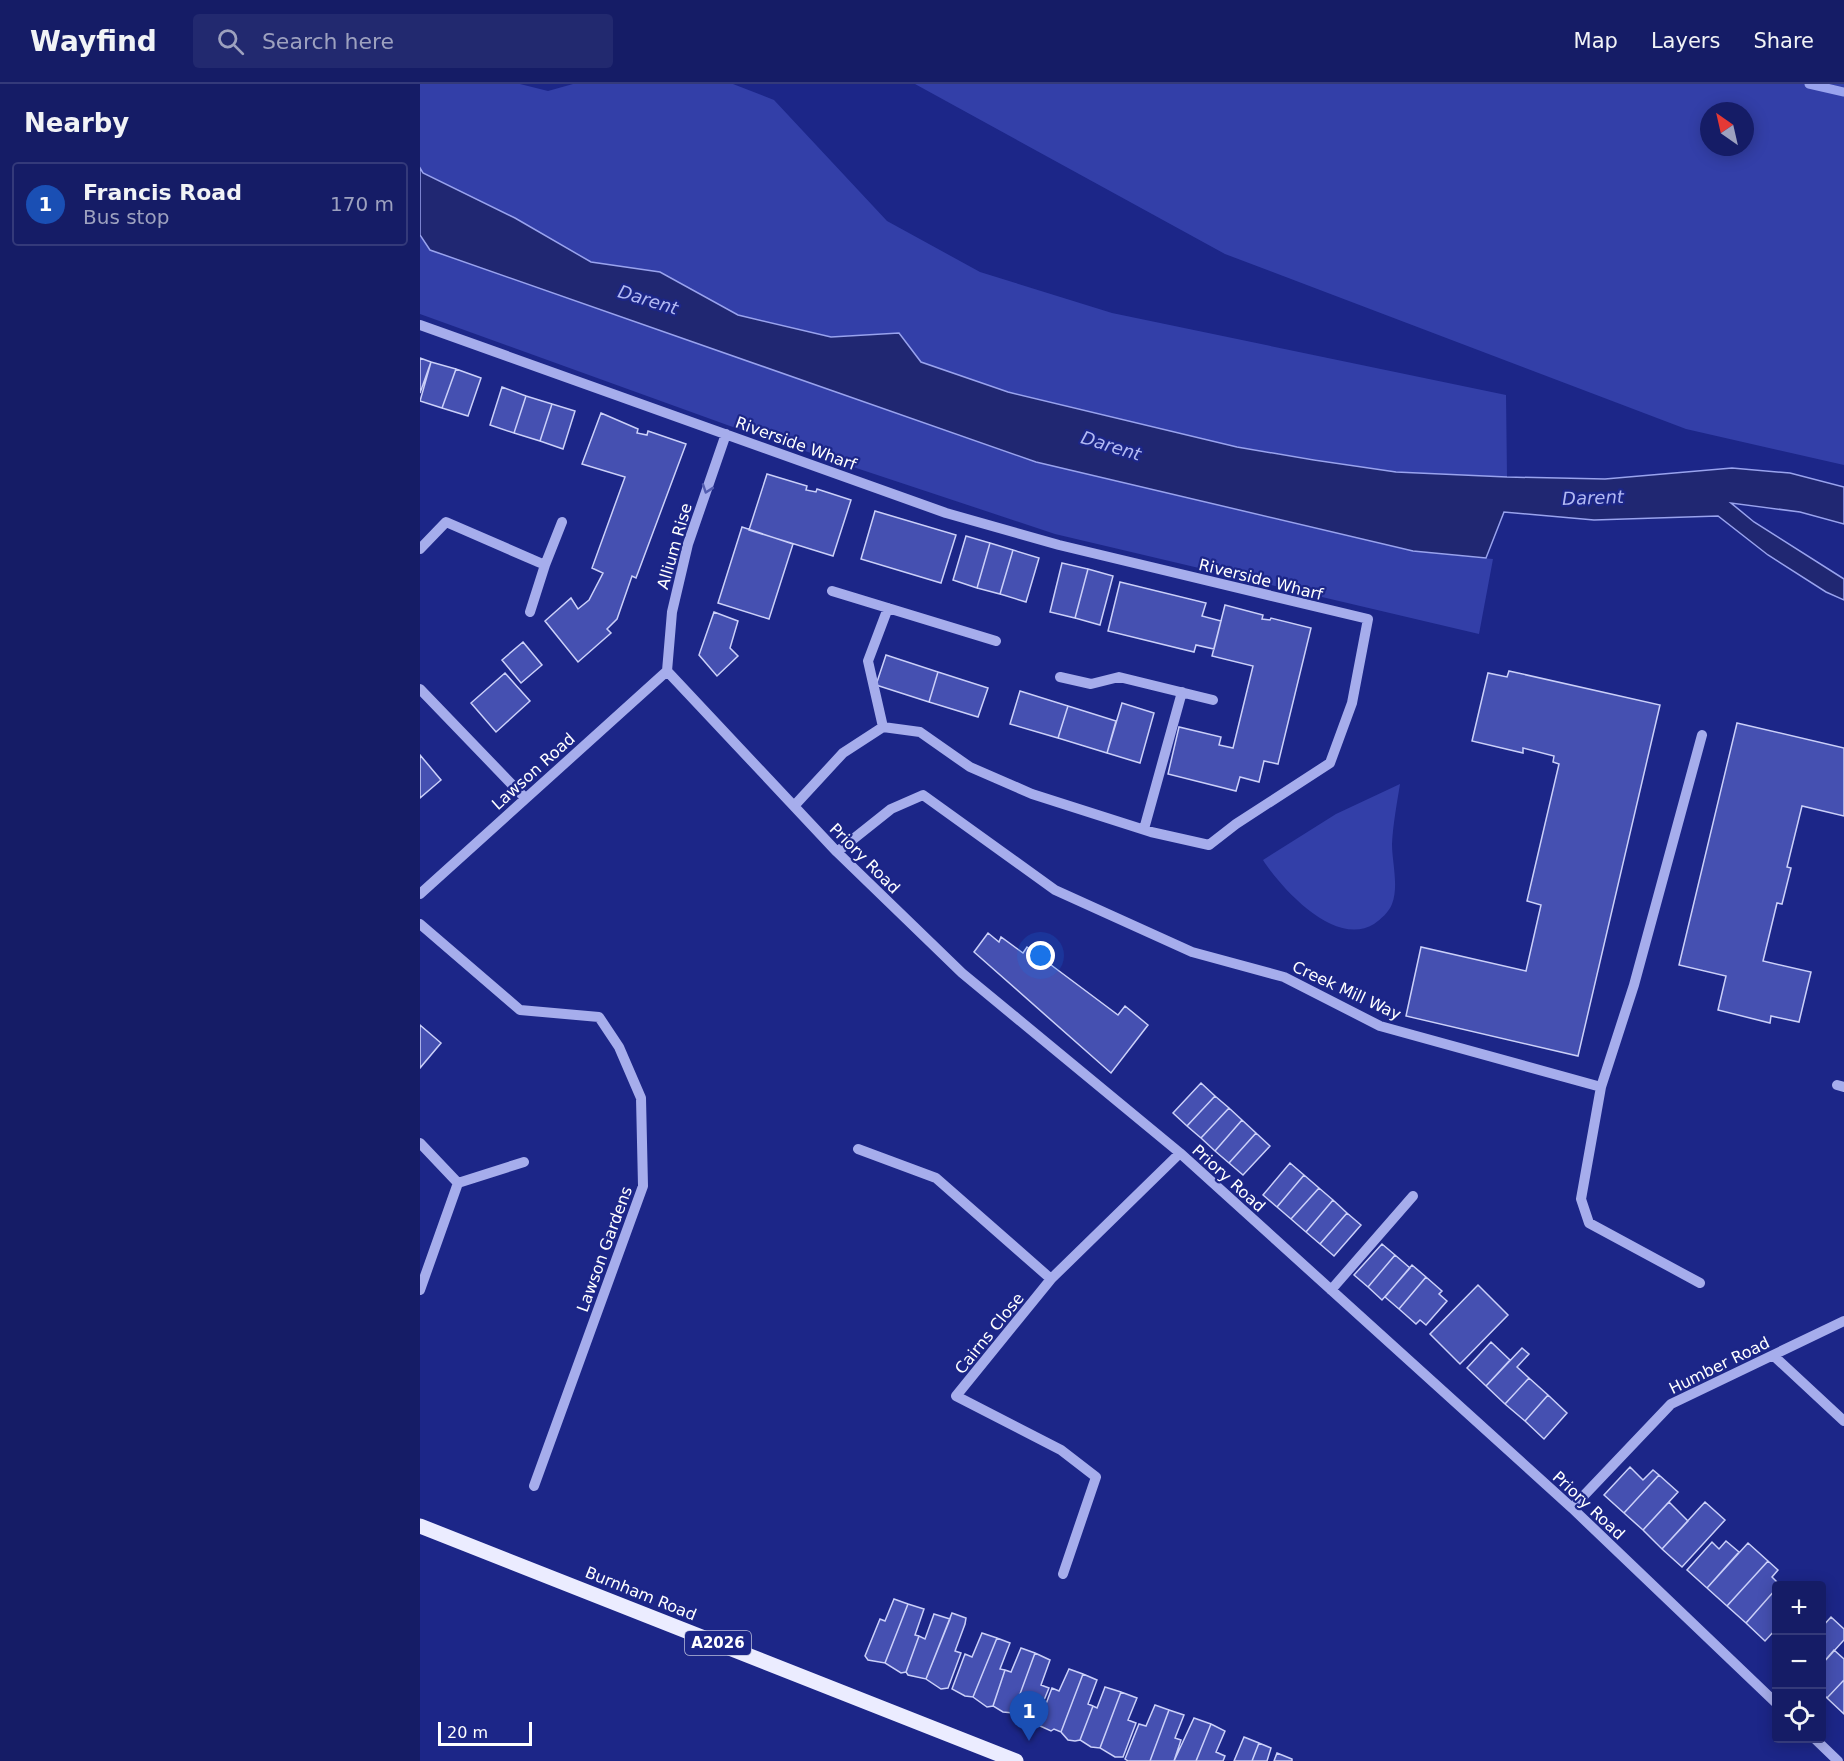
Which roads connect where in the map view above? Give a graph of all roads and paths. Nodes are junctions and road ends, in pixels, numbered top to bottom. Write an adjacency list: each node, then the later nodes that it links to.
1 (420, 325): 2 (street, Riverside Wharf)
2 (726, 434): 10 (street, Allium Rise, one-way to 10); 19 (street, Riverside Wharf)
3 (562, 522): 5 (street)
4 (420, 549): 5 (street)
5 (545, 565): 8 (street)
6 (832, 591): 7 (street)
7 (888, 608): 9 (street); 15 (street)
8 (530, 612)
9 (996, 641)
10 (667, 671): 17 (street, Lawson Road); 18 (street, Priory Road)
11 (1060, 677): 13 (street)
12 (420, 689): 17 (street)
13 (1182, 692): 14 (street); 19 (street)
14 (1213, 700)
15 (884, 727): 18 (street); 19 (street, Riverside Wharf)
16 (1702, 735): 23 (street)
17 (525, 798): 21 (street, Lawson Road)
18 (794, 806): 20 (street, Priory Road)
19 (1143, 830)
20 (837, 852): 23 (street, Creek Mill Way); 26 (street, Priory Road)
21 (420, 894)
22 (420, 924): 37 (street, Lawson Gardens)
23 (1601, 1087): 31 (street)
24 (420, 1143): 28 (street)
25 (858, 1149): 30 (street)
26 (1180, 1154): 30 (street, Cairns Close); 33 (street, Priory Road)
27 (524, 1162): 28 (street)
28 (458, 1183): 32 (street)
29 (1413, 1196): 33 (street)
30 (1051, 1280): 40 (street, Cairns Close)
31 (1700, 1283)
32 (420, 1290)
33 (1331, 1290): 38 (street, Priory Road)
34 (1844, 1321): 35 (street, Humber Road)
35 (1774, 1356): 36 (street); 38 (street, Humber Road)
36 (1844, 1421)
37 (534, 1486)
38 (1572, 1508): 41 (street, Priory Road)
39 (420, 1526): 43 (main road, Burnham Road / A2026)
40 (1063, 1574)
41 (1772, 1699)
42 (1819, 1743): 44 (street)
43 (1016, 1761)
44 (1838, 1761)

